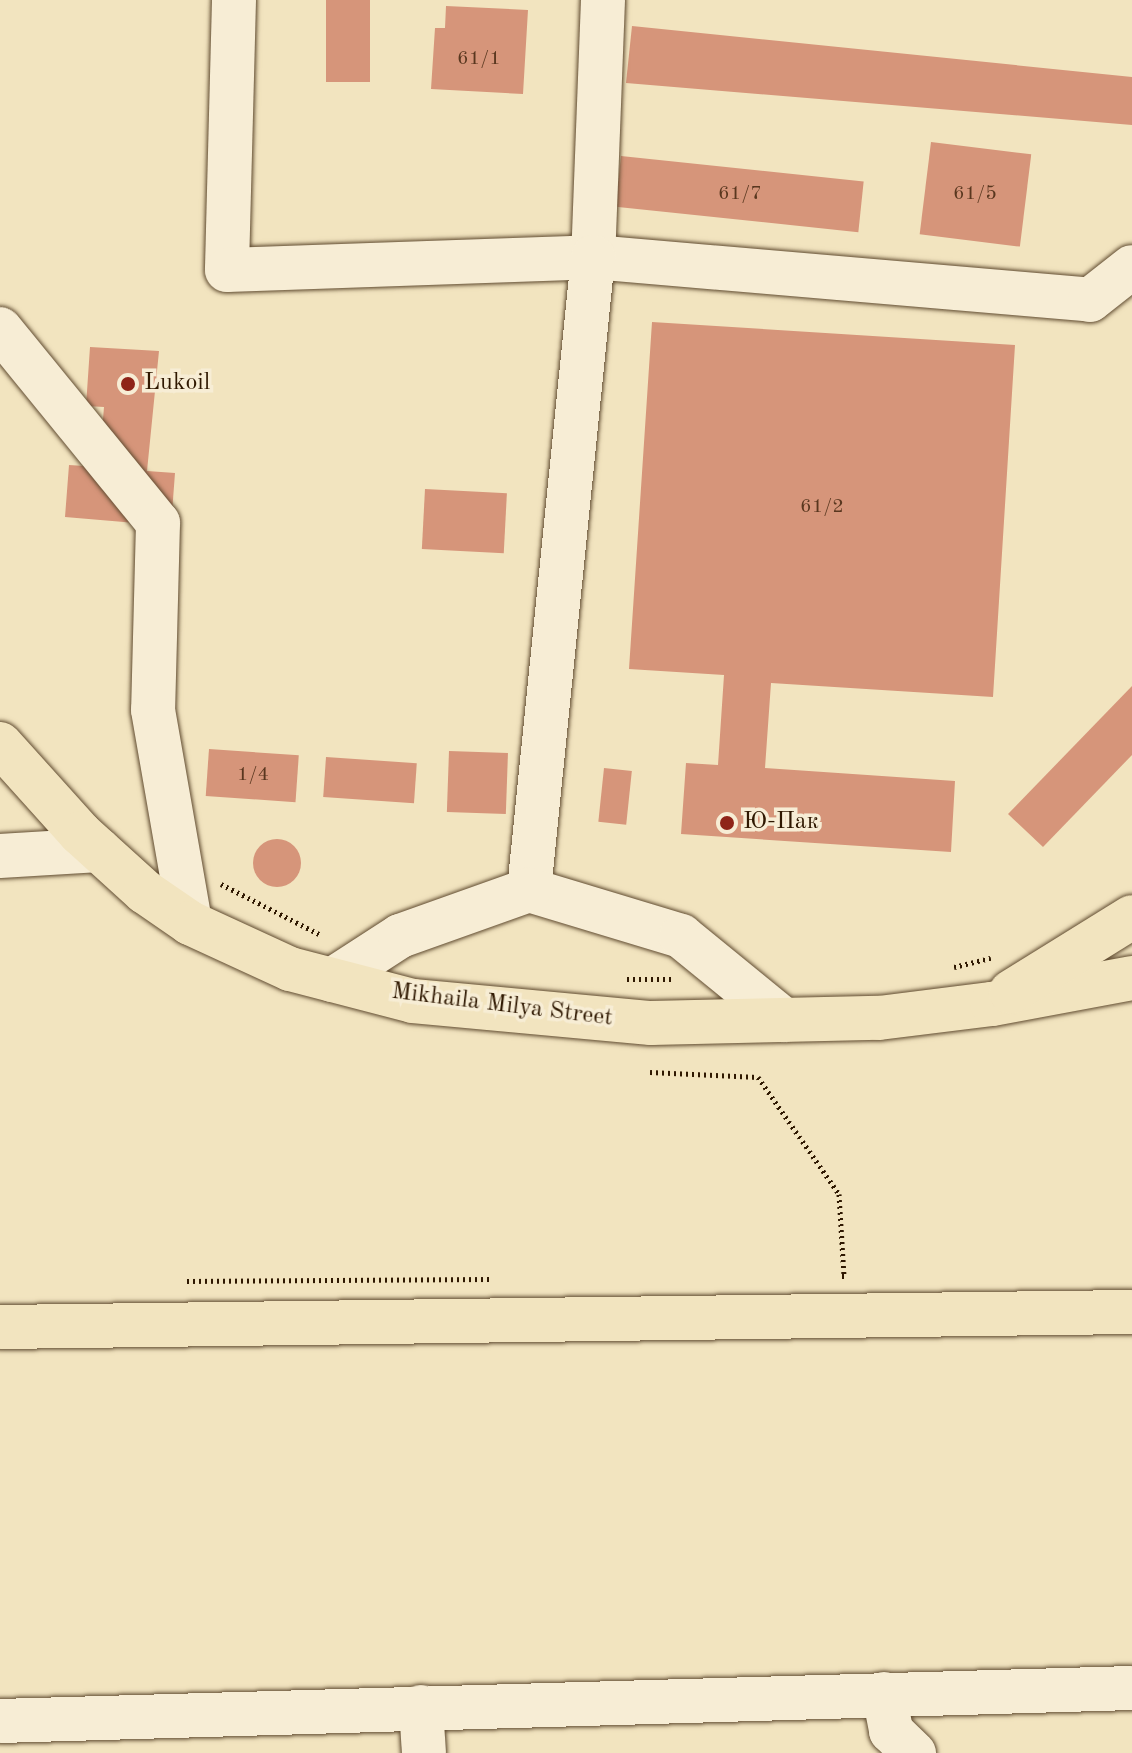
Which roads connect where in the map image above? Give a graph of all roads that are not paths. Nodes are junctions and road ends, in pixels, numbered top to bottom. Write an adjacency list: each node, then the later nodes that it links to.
1 (234, 0): 3 (lane)
2 (603, 0): 3 (lane)
3 (593, 257): 4 (lane); 9 (lane)
4 (1132, 267)
5 (0, 329): 11 (lane)
6 (0, 744): 7 (main road, Mikhaila Milya Street)
7 (99, 850): 8 (lane); 11 (main road, Mikhaila Milya Street)
8 (0, 856)
9 (529, 890): 13 (lane); 15 (lane)
10 (1132, 917): 14 (main road, Mikhaila Milya Street)
11 (190, 923): 13 (main road, Mikhaila Milya Street)
12 (1132, 978): 14 (main road, Mikhaila Milya Street)
13 (332, 980): 15 (main road, Mikhaila Milya Street)
14 (992, 1004): 15 (main road, Mikhaila Milya Street)
15 (784, 1020)
16 (1132, 1312): 17 (main road)
17 (0, 1327)
18 (1132, 1688): 19 (lane)
19 (884, 1694): 20 (lane); 23 (lane)
20 (421, 1707): 21 (lane); 22 (lane)
21 (0, 1721)
22 (424, 1753)
23 (914, 1753)

